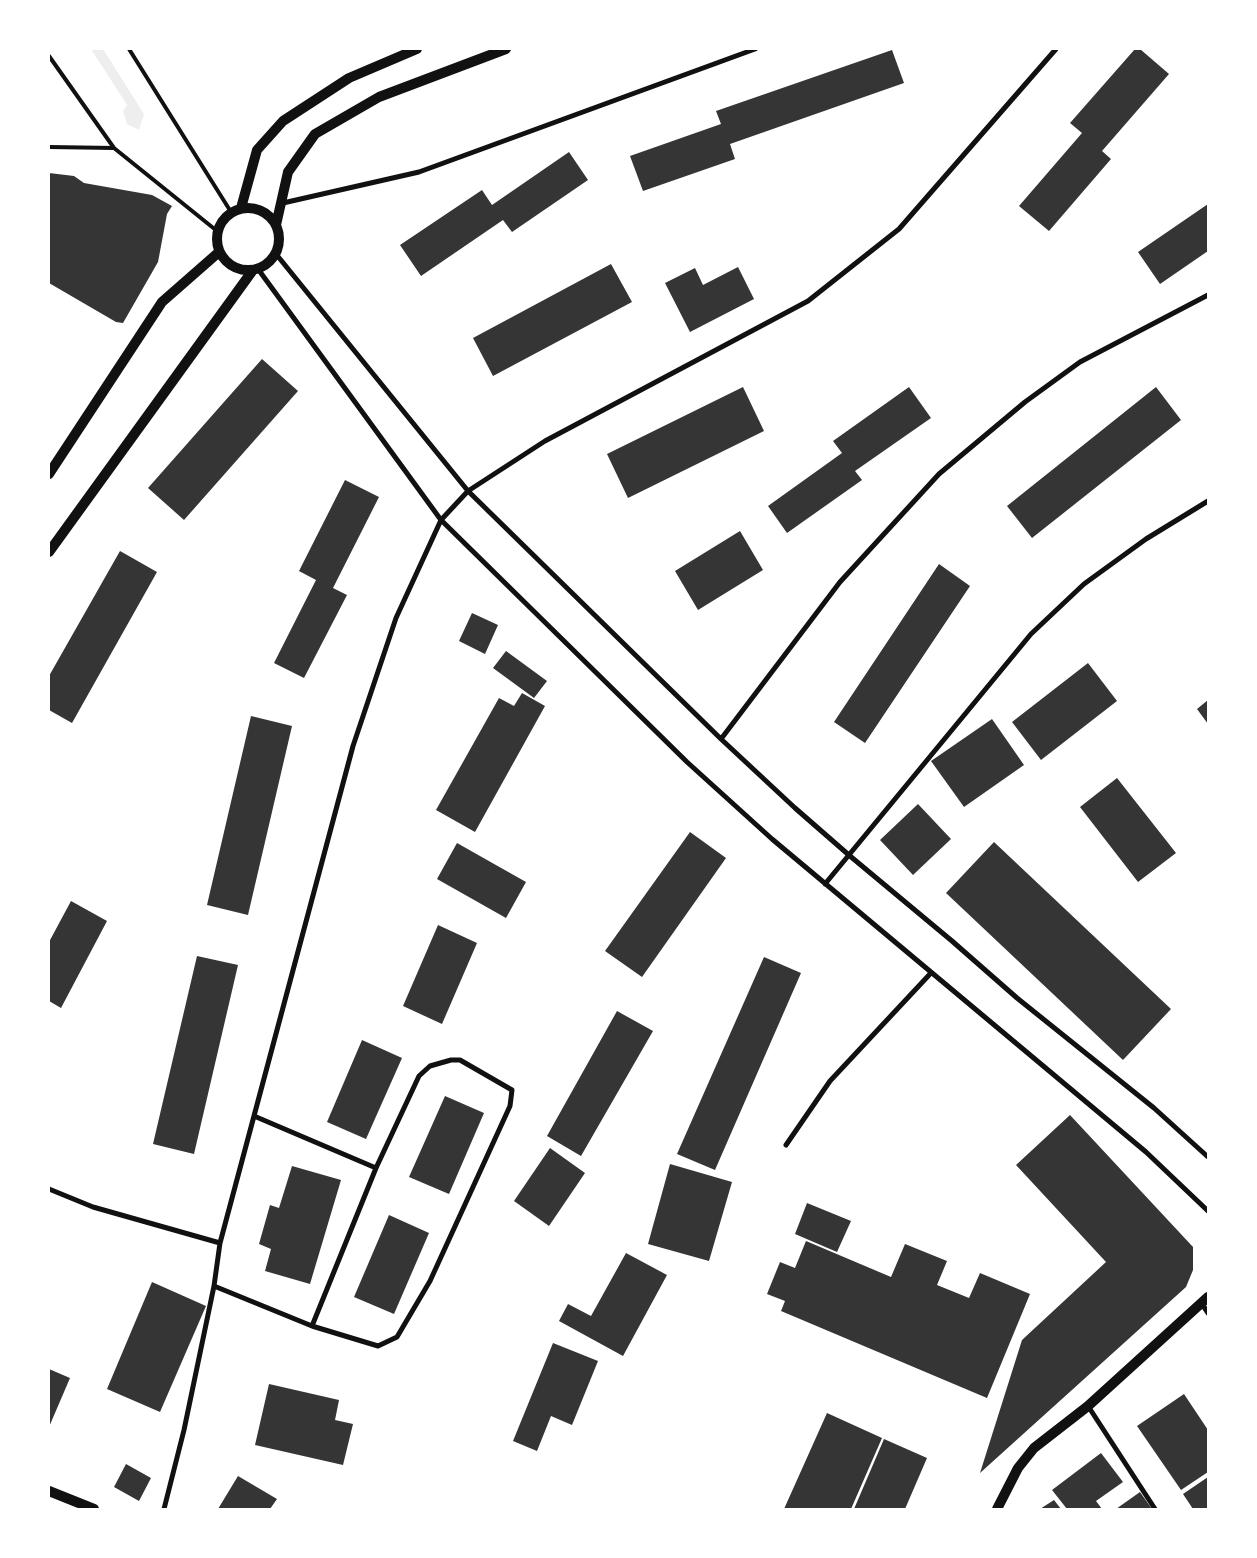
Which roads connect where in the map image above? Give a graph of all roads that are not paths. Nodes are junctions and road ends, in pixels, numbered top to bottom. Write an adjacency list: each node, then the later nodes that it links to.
1 (129, 49): 10 (lane)
2 (417, 49): 10 (main road)
3 (506, 49): 9 (main road)
4 (755, 49): 9 (street)
5 (1056, 49): 18 (street)
6 (49, 56): 8 (lane)
7 (49, 147): 8 (lane)
8 (114, 148): 12 (lane)
9 (283, 203): 11 (main road)
10 (236, 210): 11 (main road); 12 (main road)
11 (276, 225): 14 (main road)
12 (217, 231): 13 (main road)
13 (219, 252): 15 (main road); 17 (main road)
14 (276, 254): 15 (main road); 18 (street)
15 (255, 269): 20 (street); 21 (main road)
16 (1208, 295): 22 (street)
17 (49, 474)
18 (468, 491): 20 (street); 22 (street)
19 (1208, 501): 23 (street)
20 (441, 520): 24 (street); 26 (street)
21 (49, 552)
22 (721, 739): 23 (street)
23 (850, 856): 24 (street); 28 (street)
24 (825, 884): 25 (street)
25 (930, 974): 27 (street); 31 (street)
26 (254, 1116): 29 (street); 32 (street)
27 (786, 1145)
28 (1208, 1157)
29 (376, 1168): 35 (street); 35 (street)
30 (49, 1189): 32 (street)
31 (1208, 1211)
32 (220, 1243): 33 (street)
33 (214, 1286): 35 (street); 39 (street)
34 (1206, 1305): 36 (main road)
35 (312, 1326)
36 (1088, 1406): 40 (main road); 41 (street)
37 (49, 1490): 38 (main road)
38 (94, 1509)
39 (164, 1509)
40 (997, 1509)
41 (1155, 1509)

